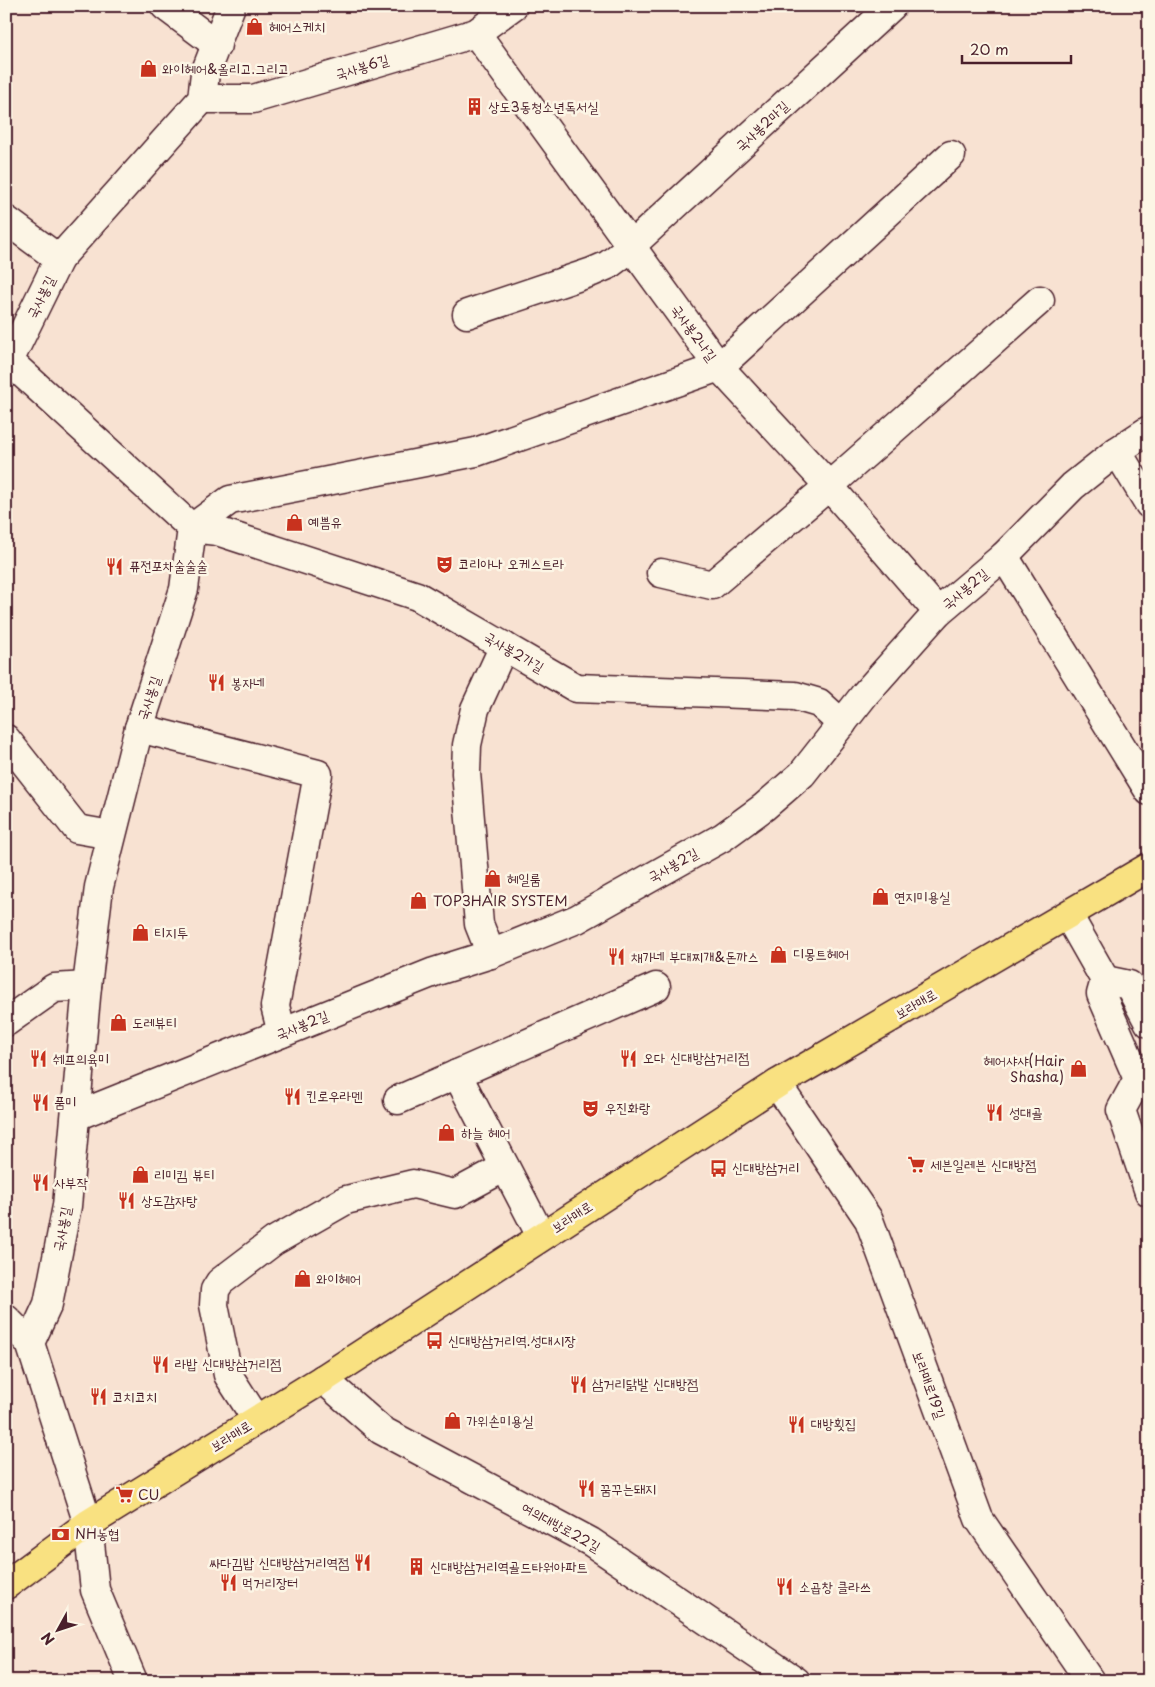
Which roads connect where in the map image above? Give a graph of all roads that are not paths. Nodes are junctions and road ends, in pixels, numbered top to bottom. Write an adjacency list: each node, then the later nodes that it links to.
1 (165, 6): 6 (street)
2 (231, 6): 6 (street)
3 (513, 6): 5 (street, 국사봉6길)
4 (892, 6): 10 (street, 국사봉2마길)
5 (476, 33): 7 (street, 국사봉6길); 10 (street, 국사봉2나길)
6 (217, 45): 7 (street)
7 (202, 100): 11 (street, 국사봉길)
8 (951, 155): 15 (street)
9 (6, 220): 11 (street)
10 (631, 246): 13 (street, 국사봉2마길); 15 (street, 국사봉2나길)
11 (60, 259): 14 (street, 국사봉길)
12 (1040, 300): 18 (street)
13 (467, 314)
14 (7, 361): 20 (street, 국사봉길)
15 (719, 367): 18 (street, 국사봉2나길); 20 (street)
16 (1149, 430): 17 (street, 국사봉2길)
17 (1117, 451): 19 (street); 21 (street, 국사봉2길)
18 (829, 486): 22 (street); 23 (street, 국사봉2나길)
19 (1149, 504)
20 (192, 528): 24 (street, 국사봉2가길); 26 (street, 국사봉길)
21 (1004, 556): 23 (street, 국사봉2길); 28 (street)
22 (661, 573)
23 (938, 612): 25 (street, 국사봉2길)
24 (504, 646): 25 (street, 국사봉2가길); 32 (street)
25 (842, 724): 32 (street, 국사봉2길)
26 (139, 728): 29 (street, 국사봉길); 38 (street)
27 (6, 739): 29 (street)
28 (1149, 791)
29 (111, 835): 34 (street, 국사봉길)
30 (1149, 867): 31 (main road, 보라매로)
31 (1068, 915): 33 (street); 40 (main road, 보라매로)
32 (491, 954): 38 (street, 국사봉2길)
33 (1105, 980): 37 (street); 44 (street)
34 (87, 986): 36 (street); 42 (street, 국사봉길)
35 (656, 987): 39 (street)
36 (6, 1022)
37 (1149, 1023)
38 (282, 1032): 42 (street, 국사봉2길)
39 (457, 1074): 41 (street); 43 (street)
40 (777, 1084): 45 (main road, 보라매로); 54 (street, 보라매로19길)
41 (398, 1100)
42 (76, 1116): 47 (street, 국사봉길)
43 (505, 1167): 45 (street); 49 (street)
44 (1149, 1192)
45 (541, 1236): 48 (main road, 보라매로)
46 (6, 1319): 47 (street)
47 (30, 1343): 50 (street)
48 (323, 1379): 49 (main road, 보라매로); 53 (street, 여의대방로22길)
49 (257, 1420): 50 (main road, 보라매로)
50 (88, 1524): 51 (main road, 보라매로); 52 (street)
51 (6, 1585)
52 (133, 1681)
53 (796, 1681)
54 (1090, 1681)

